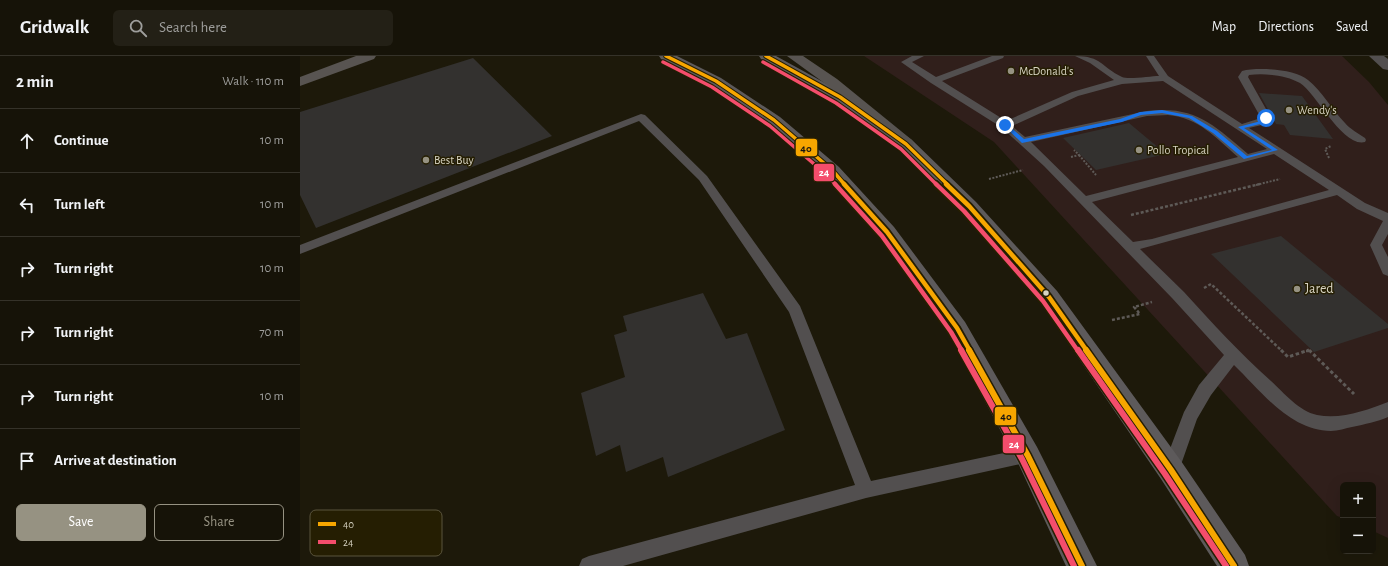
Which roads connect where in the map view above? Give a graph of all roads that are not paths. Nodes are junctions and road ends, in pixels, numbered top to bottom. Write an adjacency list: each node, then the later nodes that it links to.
1 (369, 56): 15 (highway)
2 (666, 56): 32 (main road)
3 (766, 56): 20 (main road)
4 (794, 56): 20 (highway)
5 (920, 56): 10 (lane)
6 (1000, 56): 13 (lane)
7 (1079, 56): 14 (lane)
8 (1150, 56): 12 (lane)
9 (1376, 56): 11 (street)
10 (900, 59): 13 (lane)
11 (1388, 66)
12 (1165, 78): 14 (lane); 17 (lane)
13 (934, 81): 16 (lane)
14 (1121, 81): 16 (lane)
15 (300, 82)
16 (1005, 125): 19 (lane)
17 (1240, 127): 18 (lane); 21 (lane)
18 (1361, 140)
19 (1022, 141): 22 (lane); 24 (lane)
20 (906, 144): 33 (main road)
21 (1276, 150): 22 (lane); 23 (lane)
22 (1246, 158): 24 (lane)
23 (1339, 191): 25 (lane); 27 (lane)
24 (1084, 200): 27 (lane)
25 (1388, 218)
26 (1388, 223): 29 (lane)
27 (1130, 246): 30 (lane)
28 (300, 250): 34 (lane)
29 (1388, 271)
30 (1233, 355): 31 (lane); 33 (lane)
31 (1388, 409)
32 (1028, 456): 34 (lane); 36 (main road)
33 (1171, 470): 37 (main road)
34 (866, 490): 35 (lane)
35 (589, 566)
36 (1082, 566)
37 (1234, 566)

